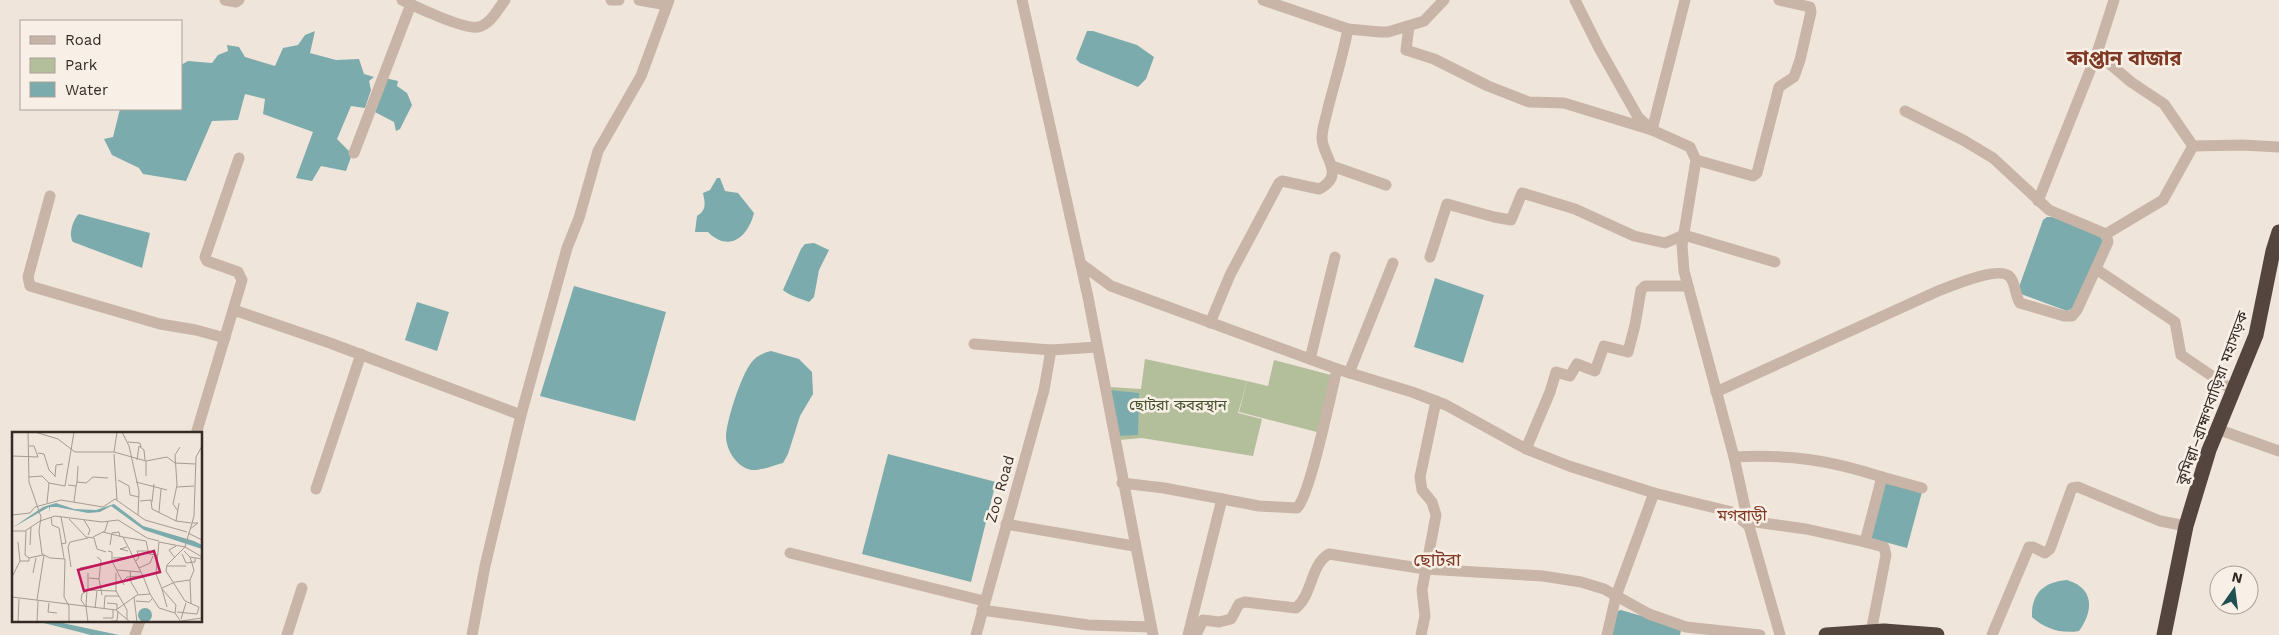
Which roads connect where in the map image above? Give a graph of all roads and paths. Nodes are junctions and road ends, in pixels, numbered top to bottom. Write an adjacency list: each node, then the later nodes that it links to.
1 (225, 0): 2 (street)
2 (239, 0)
3 (505, 0): 14 (street)
4 (611, 0): 5 (street)
5 (619, 0)
6 (639, 0): 15 (street)
7 (1022, 0): 37 (street)
8 (1263, 0): 17 (street)
9 (1444, 0): 16 (street)
10 (1576, 0): 20 (street)
11 (1685, 0): 20 (street)
12 (1779, 0): 25 (street)
13 (2114, 0): 18 (street)
14 (407, 2): 23 (street)
15 (668, 3): 55 (street)
16 (1409, 26): 17 (street); 20 (street)
17 (1348, 29): 26 (street)
18 (2097, 53): 21 (street); 29 (street)
19 (1905, 111): 29 (street)
20 (1652, 130): 25 (street)
21 (2194, 146): 22 (street); 31 (street)
22 (2279, 147)
23 (354, 153)
24 (239, 158): 42 (street)
25 (1696, 160): 32 (street)
26 (1332, 166): 27 (street); 43 (street)
27 (1386, 185)
28 (50, 196): 44 (street)
29 (2038, 201): 31 (street)
30 (2279, 232): 52 (highway, কুমিল্লা–ব্রাহ্মণবাড়িয়া মহাসড়ক)
31 (2106, 234): 38 (street)
32 (1684, 235): 34 (street); 35 (street); 40 (street)
33 (1335, 257): 49 (street)
34 (1430, 257)
35 (1775, 262)
36 (1393, 263): 51 (street)
37 (1081, 264): 39 (street); 41 (street)
38 (2096, 269): 52 (street); 53 (street)
39 (1111, 286): 41 (street); 43 (street)
40 (1686, 286): 53 (street); 58 (street)
41 (1088, 296): 46 (street)
42 (234, 310): 44 (street); 48 (street)
43 (1210, 324): 49 (street)
44 (225, 338): 57 (street)
45 (974, 344): 47 (street)
46 (1097, 347): 47 (street); 62 (street)
47 (1051, 350): 70 (street, Zoo Road)
48 (361, 354): 55 (street); 64 (street)
49 (1310, 360): 50 (street)
50 (1337, 369): 51 (street); 67 (street)
51 (1349, 373): 54 (street)
52 (2234, 390): 56 (highway, কুমিল্লা–ব্রাহ্মণবাড়িয়া মহাসড়ক)
53 (1716, 392): 60 (street)
54 (1436, 401): 58 (street); 75 (street)
55 (521, 415): 84 (street)
56 (2217, 429): 59 (street); 71 (highway, কুমিল্লা–ব্রাহ্মণবাড়িয়া মহাসড়ক)
57 (197, 432)
58 (1526, 449): 65 (street)
59 (2279, 451)
60 (1734, 457): 61 (street); 66 (street)
61 (1882, 477): 63 (street); 72 (street)
62 (1122, 483): 67 (street); 73 (street)
63 (1922, 488)
64 (316, 489)
65 (1654, 493): 68 (street); 77 (street)
66 (1743, 498): 68 (street); 69 (street)
67 (1222, 499): 86 (street)
68 (1732, 512): 69 (street)
69 (1749, 523): 72 (street); 91 (street)
70 (1006, 524): 73 (street); 78 (street, Zoo Road)
71 (2186, 526): 94 (street); 95 (highway, কুমিল্লা–ব্রাহ্মণবাড়িয়া মহাসড়ক)
72 (1865, 542): 81 (street)
73 (1134, 546): 80 (street)
74 (790, 553): 78 (street)
75 (1425, 569): 77 (street); 87 (street); 88 (street)
76 (302, 588): 83 (street)
77 (1616, 596): 89 (street); 90 (street)
78 (983, 606): 80 (street); 85 (street, Zoo Road)
79 (140, 622): 82 (street)
80 (1152, 631)
81 (1870, 632): 92 (highway); 93 (highway)
82 (135, 635)
83 (287, 635)
84 (472, 635)
85 (976, 635)
86 (1188, 635)
87 (1196, 635)
88 (1421, 635)
89 (1606, 635)
90 (1760, 635)
91 (1780, 635)
92 (1826, 635)
93 (1937, 635)
94 (1992, 635)
95 (2164, 635)

